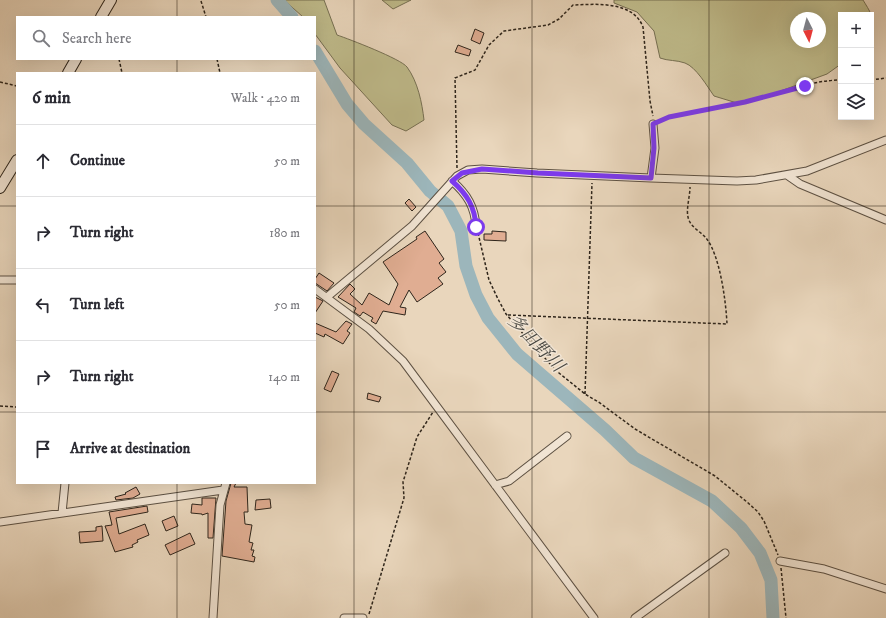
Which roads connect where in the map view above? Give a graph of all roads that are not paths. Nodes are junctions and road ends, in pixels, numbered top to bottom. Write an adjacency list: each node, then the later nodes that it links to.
1 (111, 0): 2 (street)
2 (102, 16)
3 (75, 60): 4 (street)
4 (69, 72)
5 (653, 124): 9 (street)
6 (886, 140): 8 (street)
7 (16, 162): 11 (street)
8 (787, 175): 9 (street); 12 (street)
9 (651, 178): 10 (street)
10 (453, 180): 13 (street); 17 (street)
11 (0, 188)
12 (886, 220)
13 (476, 227)
14 (0, 280): 15 (street)
15 (16, 280)
16 (316, 290): 17 (street)
17 (327, 297): 20 (street)
18 (567, 436): 20 (street)
19 (65, 484): 22 (street)
20 (495, 485): 30 (street)
21 (225, 486): 22 (street); 27 (street)
22 (62, 513): 23 (street)
23 (0, 522)
24 (725, 553): 31 (street)
25 (780, 561): 26 (street)
26 (886, 589)
27 (213, 618)
28 (344, 618): 29 (street)
29 (363, 618)
30 (594, 618)
31 (635, 618)

